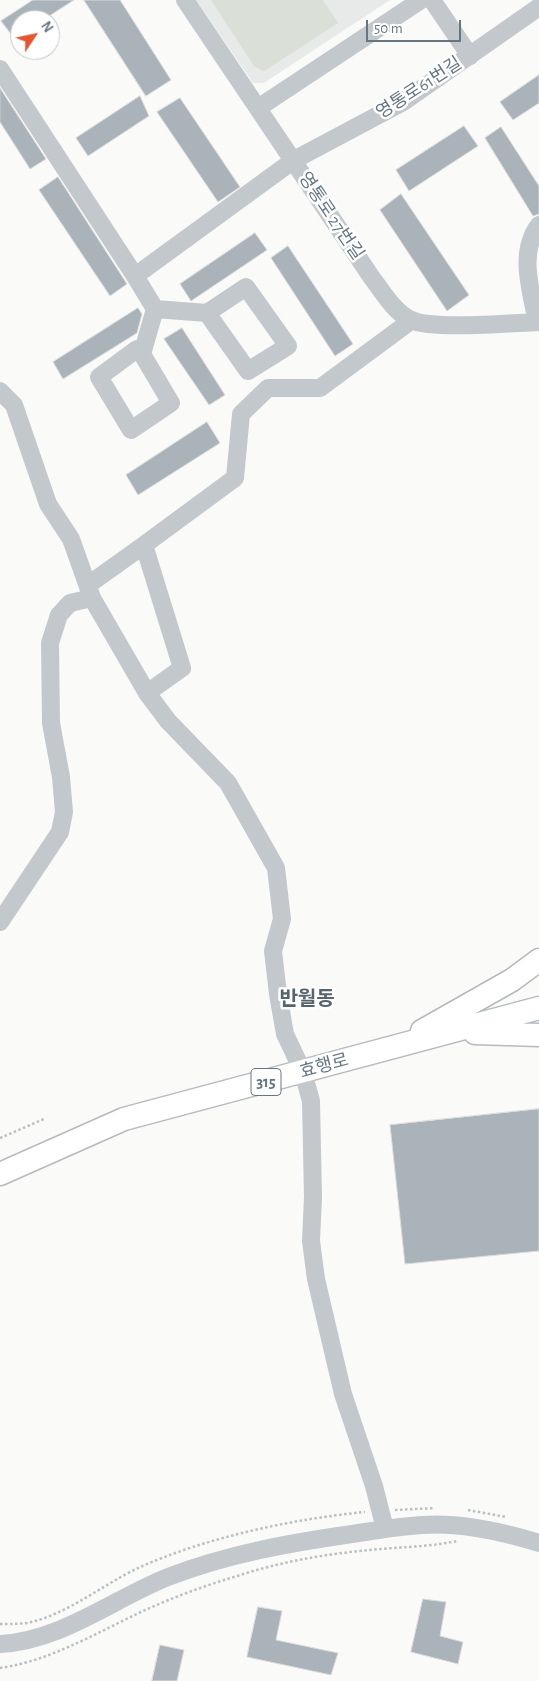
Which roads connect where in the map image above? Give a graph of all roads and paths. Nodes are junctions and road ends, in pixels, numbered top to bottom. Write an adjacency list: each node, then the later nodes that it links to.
1 (185, 0): 7 (street, 영통로 27번길)
2 (421, 0): 7 (street)
3 (432, 0): 5 (street)
4 (539, 7): 5 (street, 영통로61번길)
5 (470, 56): 8 (street, 영통로61번길)
6 (0, 69): 10 (street)
7 (258, 108): 8 (street, 영통로 27번길)
8 (294, 160): 10 (street, 영통로61번길); 13 (street, 영통로 27번길)
9 (539, 224): 14 (street)
10 (135, 276): 11 (street)
11 (155, 309): 12 (street); 15 (street)
12 (207, 313): 12 (street)
13 (412, 320): 14 (street); 17 (street)
14 (538, 322)
15 (142, 354): 15 (street)
16 (0, 391): 18 (street)
17 (144, 545): 18 (street); 19 (street)
18 (90, 592): 19 (street); 20 (street)
19 (147, 693): 26 (street)
20 (0, 922)
21 (539, 960): 25 (main road, 315)
22 (539, 1008): 23 (main road, 효행로 / 315)
23 (447, 1033): 24 (main road); 25 (main road, 효행로 / 315)
24 (539, 1035)
25 (392, 1048): 26 (main road, 효행로 / 315)
26 (303, 1072): 29 (main road, 효행로 / 315); 30 (street)
27 (44, 1119): 28 (path)
28 (0, 1138)
29 (0, 1174)
30 (385, 1529): 32 (street); 33 (street)
31 (463, 1540): 34 (path)
32 (539, 1543)
33 (0, 1644)
34 (0, 1668)

